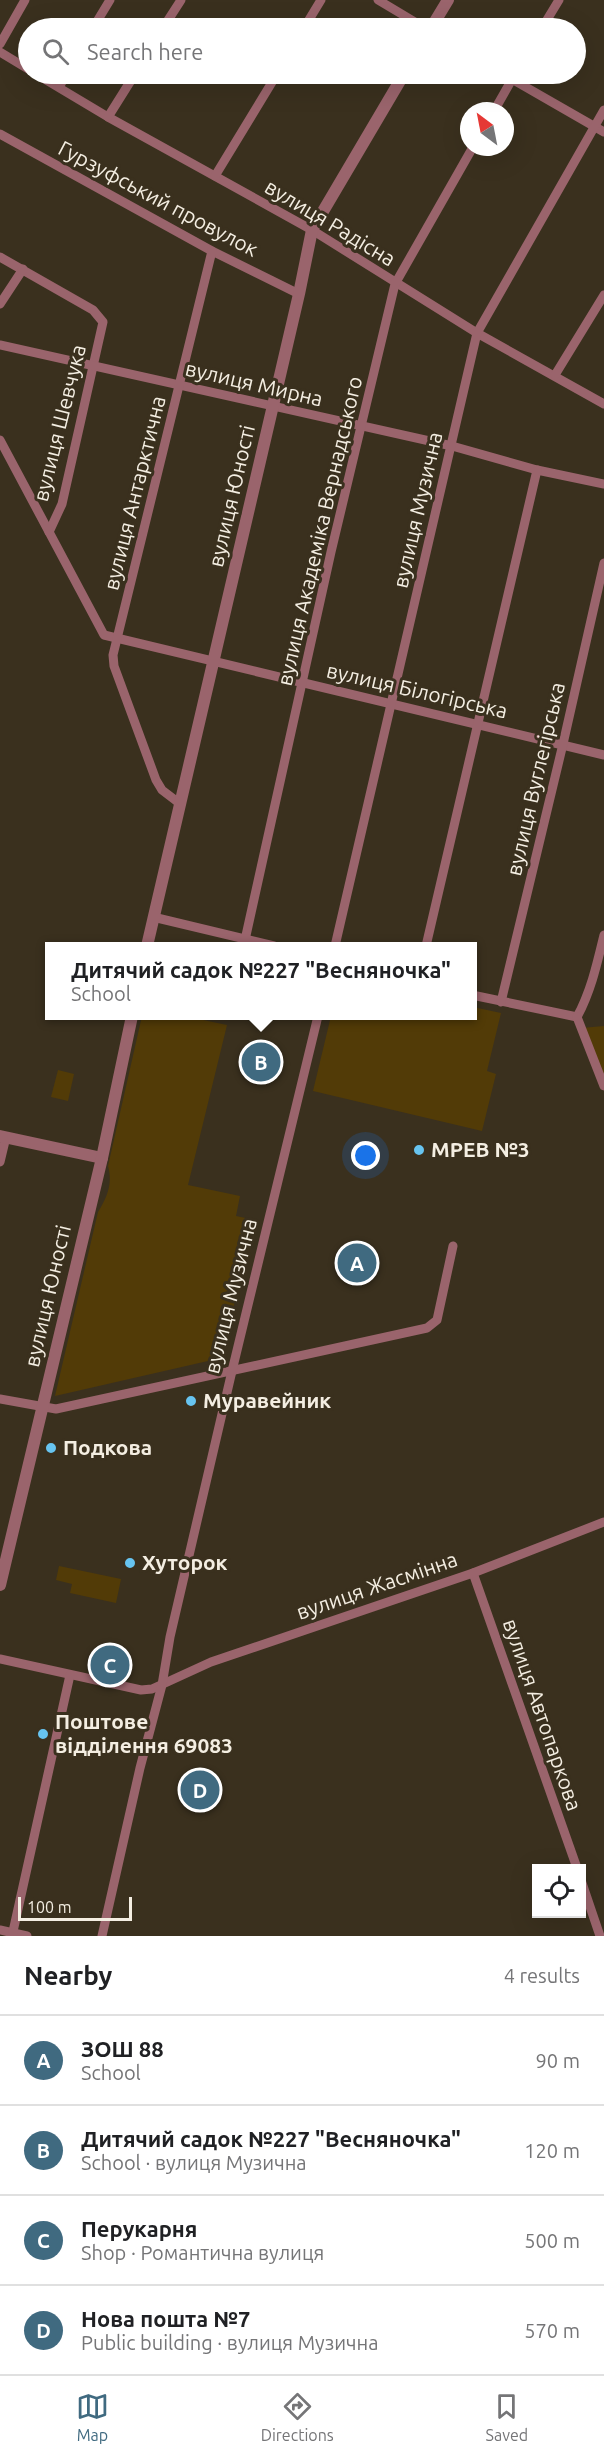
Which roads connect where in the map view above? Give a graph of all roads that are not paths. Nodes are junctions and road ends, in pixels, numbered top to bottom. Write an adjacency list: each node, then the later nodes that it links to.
1 (26, 0): 14 (street)
2 (110, 0): 8 (street)
3 (181, 0): 9 (street)
4 (321, 0): 10 (street)
5 (378, 0): 11 (street)
6 (448, 0): 12 (street)
7 (559, 0): 13 (street)
8 (99, 18)
9 (169, 18)
10 (310, 18)
11 (408, 18)
12 (437, 18)
13 (548, 18)
14 (0, 44)
15 (0, 52): 16 (street)
16 (18, 63)
17 (54, 84): 24 (street, вулиця Радісна)
18 (61, 84): 24 (street)
19 (129, 84): 27 (street)
20 (271, 84): 32 (street)
21 (398, 84): 33 (street, вулиця Юності)
22 (509, 84): 25 (street)
23 (527, 84): 28 (street)
24 (59, 87): 27 (street, вулиця Радісна)
25 (499, 102)
26 (604, 110): 28 (street, вулиця Музична)
27 (108, 117): 32 (street, вулиця Радісна)
28 (594, 126): 29 (street); 41 (street, вулиця Музична)
29 (604, 132)
30 (0, 134): 34 (street, Гурзуфський провулок)
31 (468, 156): 37 (street, вулиця Академіка Вернадського)
32 (215, 176): 33 (street, вулиця Радісна)
33 (312, 230): 37 (street, вулиця Радісна); 38 (street, вулиця Юності)
34 (212, 251): 38 (street, Гурзуфський провулок); 45 (street, вулиця Антарктична)
35 (0, 257): 36 (street)
36 (23, 269): 40 (street); 43 (street, вулиця Шевчука)
37 (395, 284): 41 (street, вулиця Радісна); 48 (street, вулиця Академіка Вернадського)
38 (299, 294): 47 (street, вулиця Юності)
39 (604, 295): 44 (street)
40 (0, 304)
41 (477, 333): 44 (street, вулиця Радісна); 50 (street, вулиця Музична)
42 (0, 345): 43 (street, вулиця Мирна)
43 (94, 365): 45 (street, вулиця Мирна); 53 (street, вулиця Шевчука)
44 (555, 375): 46 (street, вулиця Радісна)
45 (180, 386): 47 (street, вулиця Мирна); 55 (street, вулиця Антарктична)
46 (604, 404)
47 (273, 407): 48 (street, вулиця Мирна); 56 (street, вулиця Юності)
48 (363, 426): 50 (street, вулиця Мирна); 57 (street, вулиця Академіка Вернадського)
49 (0, 440): 53 (street)
50 (452, 446): 51 (street, вулиця Мирна); 58 (street, вулиця Музична)
51 (537, 470): 52 (street, вулиця Мирна); 59 (street)
52 (604, 484)
53 (49, 532): 55 (street)
54 (604, 564): 60 (street, вулиця Вуглегірська)
55 (117, 639): 56 (street, вулиця Білогірська); 62 (street, вулиця Антарктична)
56 (213, 661): 57 (street, вулиця Білогірська); 62 (street, вулиця Юності)
57 (303, 682): 58 (street, вулиця Білогірська); 65 (street, вулиця Академіка Вернадського)
58 (390, 703): 59 (street, вулиця Білогірська); 68 (street, вулиця Музична)
59 (477, 723): 60 (street, вулиця Білогірська); 69 (street)
60 (563, 744): 61 (street, вулиця Білогірська); 71 (street, вулиця Вуглегірська)
61 (604, 755)
62 (179, 803): 63 (street, вулиця Юності)
63 (153, 917): 65 (street); 66 (street, вулиця Юності)
64 (604, 935): 72 (street)
65 (245, 940): 67 (street)
66 (148, 942)
67 (255, 942)
68 (336, 942)
69 (427, 942)
70 (477, 996): 71 (street)
71 (501, 1002): 72 (street)
72 (577, 1017): 75 (street)
73 (131, 1020): 77 (street, вулиця Юності)
74 (317, 1020): 80 (street, вулиця Музична)
75 (604, 1086)
76 (3, 1137): 77 (street); 78 (street)
77 (102, 1158): 82 (street, вулиця Юності)
78 (0, 1162)
79 (453, 1246): 80 (street)
80 (231, 1371): 82 (street); 88 (street, вулиця Музична)
81 (0, 1399): 82 (street)
82 (42, 1408): 85 (street, вулиця Юності)
83 (604, 1522): 84 (street, вулиця Жасмінна)
84 (473, 1573): 88 (street, вулиця Жасмінна); 89 (street, вулиця Автопаркова)
85 (0, 1585)
86 (0, 1659): 87 (street, вулиця Жасмінна)
87 (70, 1675): 88 (street, вулиця Жасмінна); 92 (street)
88 (162, 1685): 94 (street, вулиця Музична)
89 (575, 1864)
90 (586, 1894): 95 (street)
91 (0, 1930): 92 (street)
92 (12, 1934): 93 (street)
93 (27, 1936)
94 (102, 1936)
95 (600, 1936)

